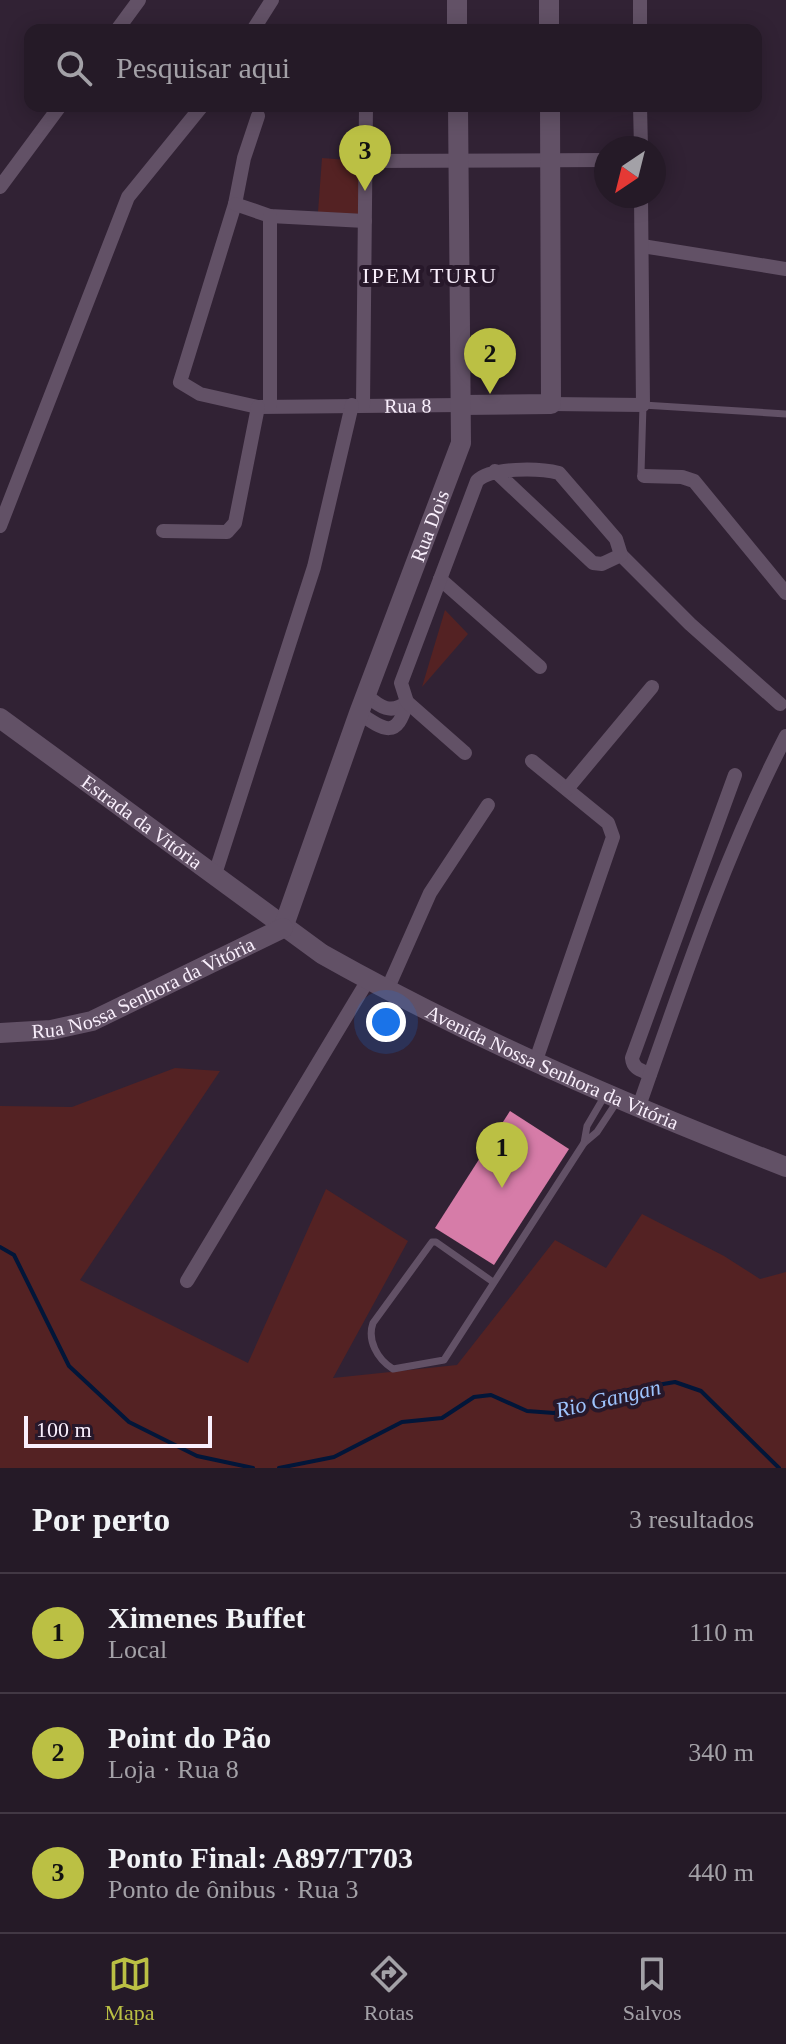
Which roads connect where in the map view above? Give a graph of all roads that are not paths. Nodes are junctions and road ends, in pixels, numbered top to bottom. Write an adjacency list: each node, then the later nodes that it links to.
1 (139, 0): 6 (street)
2 (272, 0): 7 (street)
3 (457, 0): 8 (street)
4 (549, 0): 9 (street)
5 (640, 0): 10 (street)
6 (121, 24)
7 (257, 24)
8 (457, 24)
9 (549, 24)
10 (640, 24)
11 (56, 112): 23 (street)
12 (197, 112): 38 (street)
13 (366, 112): 22 (street)
14 (458, 112): 19 (street, Rua Dois)
15 (550, 112): 20 (street)
16 (640, 112): 18 (street)
17 (258, 116): 24 (street)
18 (641, 136)
19 (459, 160): 20 (street); 22 (street); 32 (street, Rua Dois)
20 (550, 160): 21 (street); 30 (street)
21 (594, 160)
22 (365, 161): 27 (street)
23 (0, 187)
24 (235, 204): 26 (street); 34 (street, Rua 8)
25 (641, 208): 28 (street)
26 (270, 216): 27 (street); 34 (street)
27 (365, 221): 31 (street)
28 (642, 246): 29 (street); 33 (street)
29 (786, 269)
30 (551, 404): 32 (street, Rua 8); 33 (street, Rua 8)
31 (358, 405): 32 (street, Rua 8); 34 (street, Rua 8); 55 (street)
32 (462, 405): 46 (street, Rua Dois)
33 (643, 405): 35 (lane, Rua 8); 37 (lane)
34 (264, 406): 39 (street)
35 (786, 414)
36 (495, 471): 40 (street); 40 (street); 41 (street)
37 (644, 476): 42 (street)
38 (0, 526)
39 (163, 531)
40 (621, 555): 47 (street)
41 (440, 579): 43 (street); 45 (street)
42 (786, 593)
43 (540, 667)
44 (652, 687): 53 (street)
45 (407, 702): 46 (street); 50 (street)
46 (363, 704): 57 (street, Rua Dois)
47 (780, 704)
48 (0, 718): 55 (street, Estrada da Vitória)
49 (786, 736): 63 (street)
50 (465, 753)
51 (532, 761): 53 (street)
52 (735, 775): 63 (street)
53 (567, 789): 62 (street)
54 (488, 805): 60 (street)
55 (215, 874): 56 (street, Estrada da Vitória)
56 (265, 913): 57 (street, Estrada da Vitória); 58 (street)
57 (283, 928): 58 (street, Rua Nossa Senhora da Vitória); 59 (street, Avenida Nossa Senhora da Vitória)
58 (261, 937): 61 (street, Rua Nossa Senhora da Vitória)
59 (368, 980): 60 (street, Avenida Nossa Senhora da Vitória); 68 (street)
60 (387, 990): 62 (street, Avenida Nossa Senhora da Vitória)
61 (0, 1033)
62 (535, 1063): 64 (street, Avenida Nossa Senhora da Vitória)
63 (650, 1074): 65 (street)
64 (612, 1098): 65 (street, Avenida Nossa Senhora da Vitória); 66 (lane); 66 (lane)
65 (638, 1109): 67 (street, Avenida Nossa Senhora da Vitória)
66 (584, 1143): 69 (lane)
67 (786, 1167)
68 (187, 1281)
69 (493, 1282): 69 (lane)

